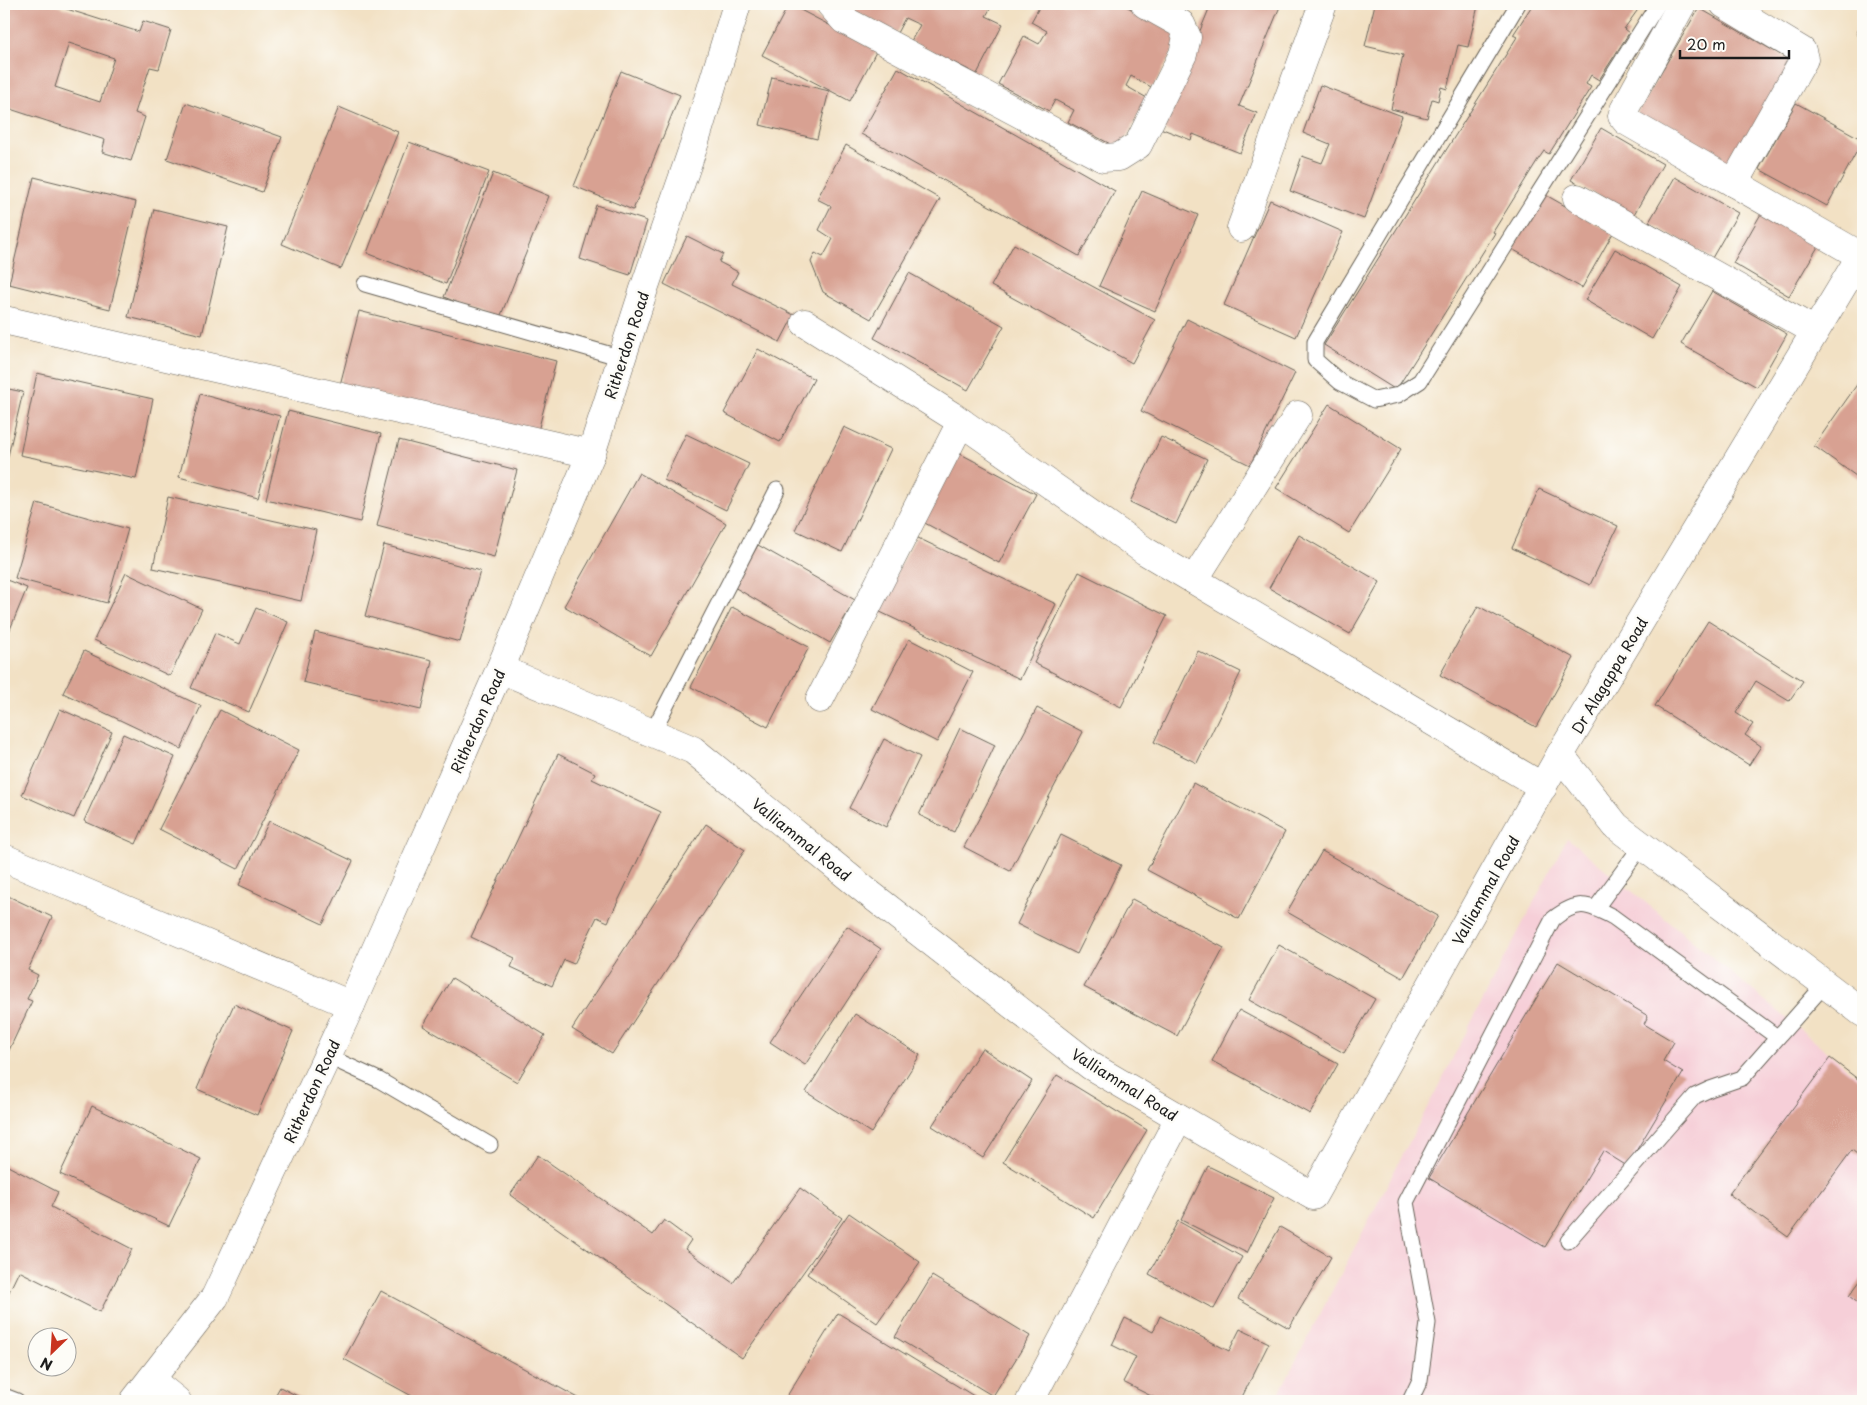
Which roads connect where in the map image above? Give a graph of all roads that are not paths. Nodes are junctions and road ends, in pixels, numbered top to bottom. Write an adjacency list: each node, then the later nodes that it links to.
1 (738, 4): 17 (street, Ritherdon Road)
2 (830, 4): 3 (street)
3 (1145, 4)
4 (1323, 4): 11 (street)
5 (1518, 4): 6 (lane)
6 (1658, 4)
7 (1682, 4): 9 (street)
8 (1724, 4): 9 (street)
9 (1734, 183): 12 (street)
10 (1577, 198): 16 (street)
11 (1241, 228)
12 (1862, 254): 16 (street, Dr Alagappa Road)
13 (365, 284): 17 (lane)
14 (4, 320): 20 (street)
15 (805, 323): 19 (street)
16 (1815, 331): 26 (street, Dr Alagappa Road)
17 (622, 358): 20 (street, Ritherdon Road)
18 (1298, 415): 22 (street)
19 (961, 422): 22 (street); 24 (street)
20 (591, 454): 23 (street, Ritherdon Road)
21 (777, 490): 25 (lane)
22 (1194, 580): 27 (street)
23 (500, 669): 25 (street, Valliammal Road); 32 (street, Ritherdon Road)
24 (820, 699)
25 (652, 733): 36 (street, Valliammal Road)
26 (1560, 755): 27 (street, Valliammal Road); 28 (street)
27 (1543, 786): 36 (street, Valliammal Road)
28 (1642, 845): 30 (lane); 31 (street)
29 (4, 858): 32 (street)
30 (1596, 908): 34 (lane); 45 (lane)
31 (1825, 984): 33 (street); 34 (lane)
32 (351, 1005): 35 (street, Ritherdon Road)
33 (1863, 1013)
34 (1777, 1038): 38 (lane)
35 (327, 1056): 37 (lane); 39 (street, Ritherdon Road)
36 (1179, 1118): 44 (street)
37 (490, 1145)
38 (1568, 1241)
39 (151, 1380): 42 (street, Ritherdon Road); 43 (street)
40 (4, 1396): 41 (lane)
41 (17, 1401)
42 (134, 1401)
43 (177, 1401)
44 (1030, 1401)
45 (1410, 1401)

